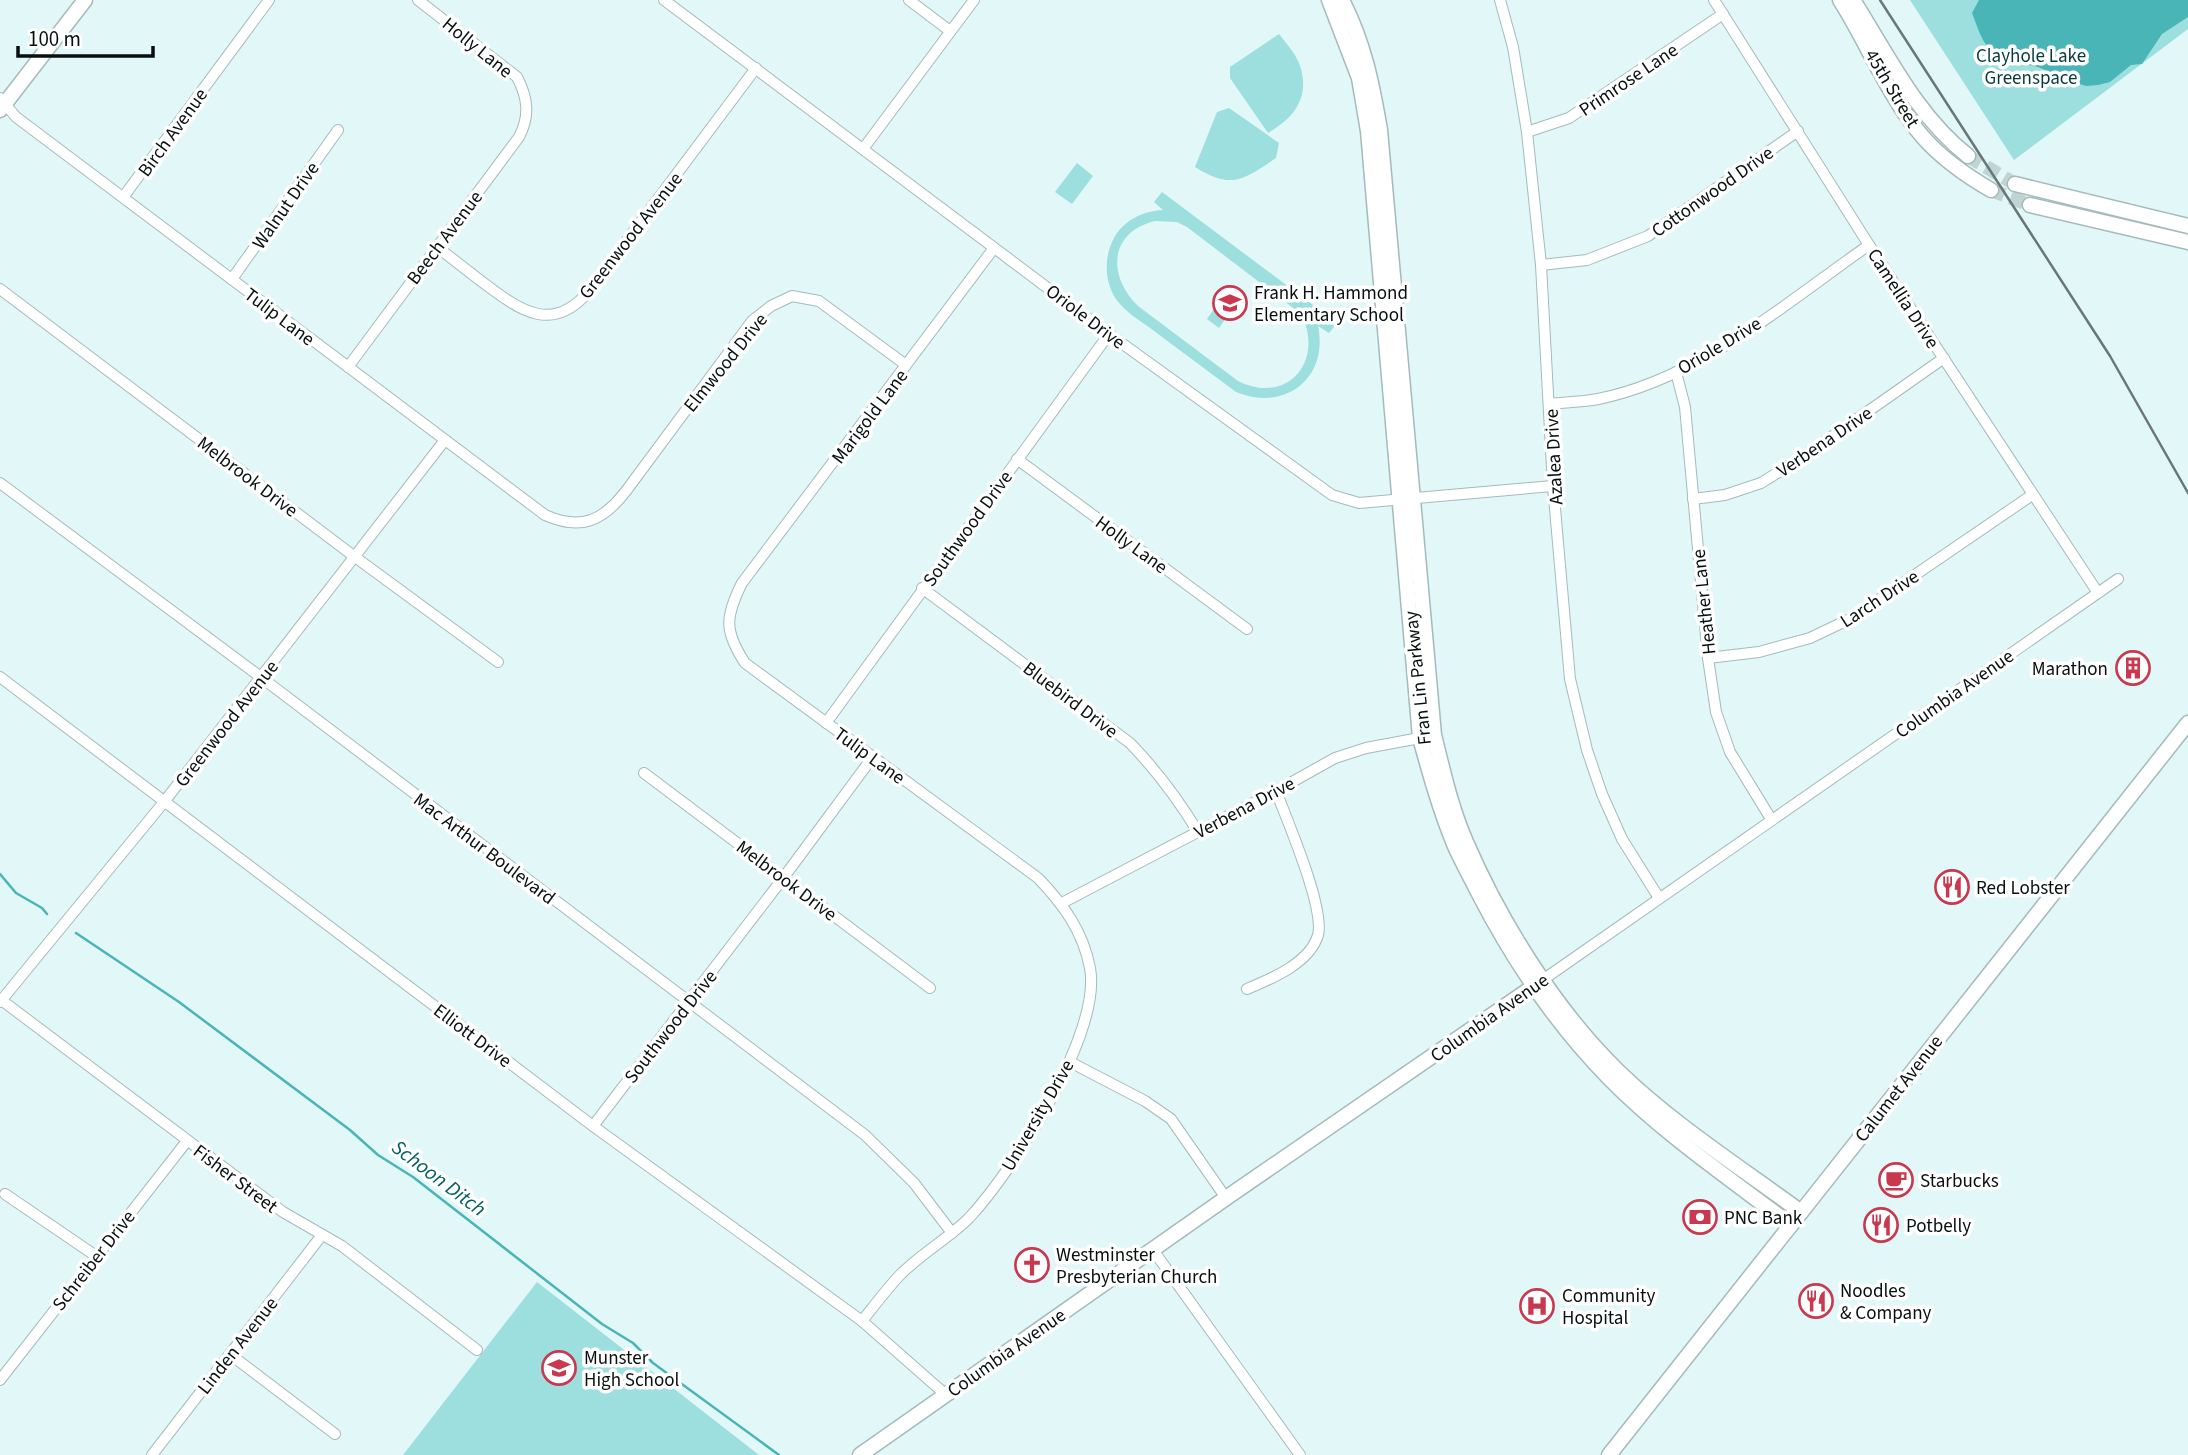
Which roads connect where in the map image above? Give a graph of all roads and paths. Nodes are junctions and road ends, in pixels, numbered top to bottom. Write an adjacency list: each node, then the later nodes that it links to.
1 (85, 0): 17 (street)
2 (269, 0): 25 (street, Birch Avenue)
3 (418, 0): 16 (street, Holly Lane)
4 (664, 0): 15 (street, Oriole Drive)
5 (909, 0): 14 (street)
6 (974, 0): 14 (street)
7 (1329, 0): 47 (street, Fran Lin Parkway)
8 (1342, 0): 47 (street, Fran Lin Parkway)
9 (1500, 0): 20 (street, Azalea Drive)
10 (1714, 0): 13 (street, Camellia Drive)
11 (1840, 0): 24 (street, 45th Street)
12 (1853, 0): 22 (street, 45th Street)
13 (1723, 15): 19 (street, Camellia Drive); 20 (street, Primrose Lane)
14 (950, 31): 21 (street)
15 (756, 68): 21 (street, Oriole Drive); 30 (street, Greenwood Avenue)
16 (527, 102): 30 (street, Beech Avenue)
17 (2, 104): 25 (street, Tulip Lane)
18 (338, 130): 33 (street, Walnut Drive)
19 (1798, 131): 29 (street, Camellia Drive); 32 (street, Cottonwood Drive)
20 (1527, 132): 32 (street, Azalea Drive)
21 (863, 149): 31 (street, Oriole Drive)
22 (1968, 156)
23 (2015, 184): 27 (street)
24 (1991, 190)
25 (124, 196): 33 (street, Tulip Lane)
26 (2030, 205): 28 (street)
27 (2188, 226)
28 (2188, 242)
29 (1869, 245): 36 (street, Camellia Drive); 39 (street, Oriole Drive)
30 (437, 247): 38 (street, Beech Avenue)
31 (994, 248): 35 (street, Oriole Drive); 37 (street, Marigold Lane)
32 (1541, 265): 40 (street, Azalea Drive)
33 (232, 279): 38 (street, Tulip Lane)
34 (0, 289): 49 (street, Melbrook Drive)
35 (1109, 334): 42 (street, Southwood Drive); 47 (street, Oriole Drive)
36 (1944, 358): 45 (street, Camellia Drive); 46 (street, Verbena Drive)
37 (906, 365): 48 (street, Elmwood Drive); 51 (street, Marigold Lane)
38 (348, 367): 41 (street, Tulip Lane)
39 (1676, 372): 40 (street, Oriole Drive); 46 (street, Heather Lane)
40 (1550, 404): 44 (street, Azalea Drive)
41 (445, 440): 48 (street, Tulip Lane); 49 (street, Greenwood Avenue)
42 (1017, 460): 52 (street, Southwood Drive); 54 (street, Holly Lane)
43 (0, 484): 58 (street, Mac Arthur Boulevard)
44 (1553, 486): 47 (street, Oriole Drive); 69 (street, Azalea Drive)
45 (2032, 495): 53 (street, Camellia Drive); 55 (street, Larch Drive)
46 (1693, 499): 55 (street, Heather Lane)
47 (1406, 500): 61 (street, Fran Lin Parkway)
48 (568, 523)
49 (355, 557): 56 (street, Melbrook Drive); 58 (street, Greenwood Avenue)
50 (2118, 579): 53 (street, Columbia Avenue)
51 (742, 583): 59 (street, Tulip Lane)
52 (922, 588): 59 (street, Southwood Drive); 67 (street, Bluebird Drive)
53 (2098, 593): 66 (street, Columbia Avenue)
54 (1247, 629)
55 (1708, 658): 66 (street, Heather Lane)
56 (498, 662)
57 (0, 677): 65 (street, Elliott Drive)
58 (262, 678): 65 (street, Greenwood Avenue); 75 (street, Mac Arthur Boulevard)
59 (825, 723): 62 (street, Tulip Lane)
60 (2188, 723): 81 (street, Calumet Avenue)
61 (1427, 736): 64 (street, Verbena Drive); 71 (street, Fran Lin Parkway)
62 (872, 758): 68 (street, Southwood Drive); 70 (street, Tulip Lane)
63 (644, 773): 68 (street, Melbrook Drive)
64 (1276, 792): 67 (street, Verbena Drive); 73 (street)
65 (164, 802): 74 (street, Greenwood Avenue); 77 (street, Elliott Drive)
66 (1771, 819): 69 (street, Columbia Avenue)
67 (1198, 832): 70 (street, Verbena Drive)
68 (784, 877): 72 (street, Melbrook Drive); 75 (street, Southwood Drive)
69 (1660, 898): 71 (street, Columbia Avenue)
70 (1062, 902): 76 (street, University Drive)
71 (1539, 983): 80 (street, Columbia Avenue); 81 (street, Fran Lin Parkway); 82 (street, Fran Lin Parkway)
72 (930, 988)
73 (1247, 989)
74 (1, 1000): 78 (street, Fisher Street)
75 (689, 1002): 77 (street, Southwood Drive); 83 (street, Mac Arthur Boulevard)
76 (1070, 1062): 80 (street); 83 (street, University Drive)
77 (593, 1126): 87 (street, Elliott Drive)
78 (187, 1141): 84 (street, Fisher Street); 86 (street, Schreiber Drive)
79 (5, 1194): 86 (street)
80 (1226, 1198): 85 (street, Columbia Avenue)
81 (1801, 1212): 82 (street, Calumet Avenue)
82 (1791, 1225): 97 (street, Calumet Avenue)
83 (952, 1233): 87 (street, University Drive)
84 (322, 1235): 88 (street, Fisher Street); 89 (street, Linden Avenue)
85 (1153, 1250): 92 (street, Columbia Avenue); 96 (street)
86 (96, 1256): 90 (street, Schreiber Drive)
87 (862, 1321): 92 (street, Elliott Drive)
88 (477, 1350)
89 (231, 1355): 93 (street); 94 (street, Linden Avenue)
90 (4, 1366): 91 (street, Schreiber Drive)
91 (0, 1380)
92 (945, 1394): 95 (street, Columbia Avenue)
93 (335, 1434)
94 (152, 1455)
95 (860, 1455)
96 (1300, 1455)
97 (1609, 1455)

